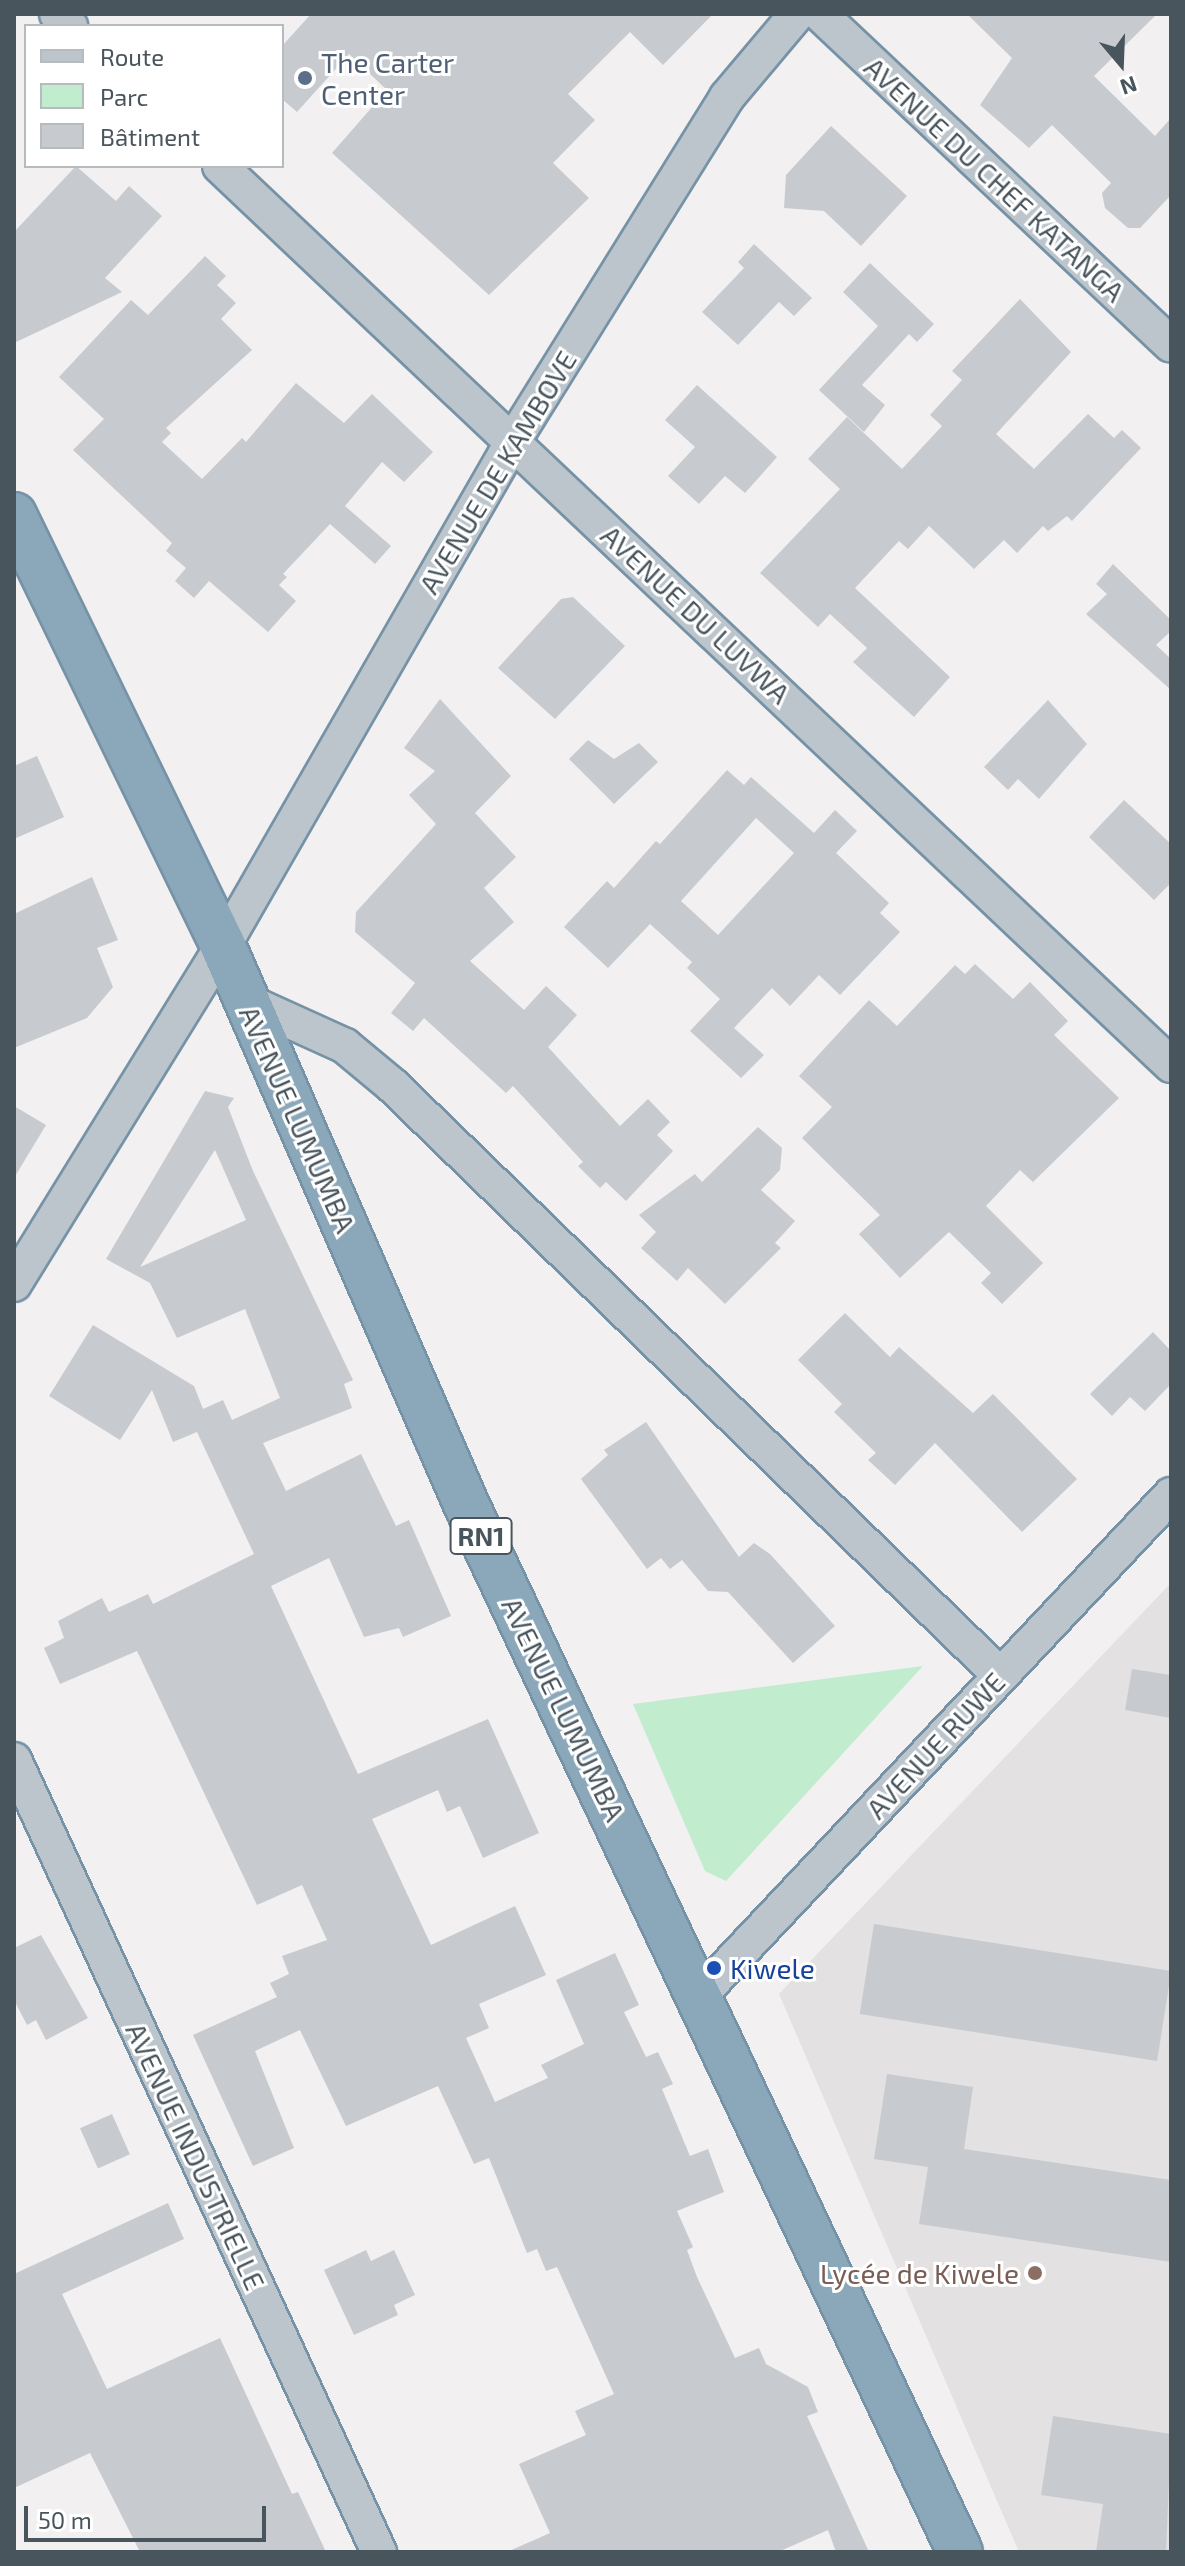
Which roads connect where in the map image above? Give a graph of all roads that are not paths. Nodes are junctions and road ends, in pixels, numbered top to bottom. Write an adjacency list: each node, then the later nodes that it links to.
1 (797, 14): 5 (street, AVENUE DE KAMBOVE)
2 (820, 14): 4 (street, AVENUE DU CHEF KATANGA)
3 (222, 168): 5 (street, AVENUE DU LUVWA)
4 (1171, 345)
5 (513, 441): 7 (street, AVENUE DE KAMBOVE); 9 (street, AVENUE DU LUVWA)
6 (14, 515): 7 (highway, AVENUE LUMUMBA / RN1)
7 (223, 946): 8 (highway, AVENUE LUMUMBA / RN1); 10 (street, AVENUE DE KAMBOVE)
8 (246, 1001): 12 (street); 14 (highway, AVENUE LUMUMBA / RN1)
9 (1171, 1065)
10 (14, 1284)
11 (1171, 1495): 12 (street, AVENUE RUWE)
12 (1000, 1675): 14 (street, AVENUE RUWE)
13 (14, 1760): 15 (street, AVENUE INDUSTRIELLE)
14 (700, 1995): 16 (highway, AVENUE LUMUMBA / RN1)
15 (379, 2552)
16 (960, 2552)

